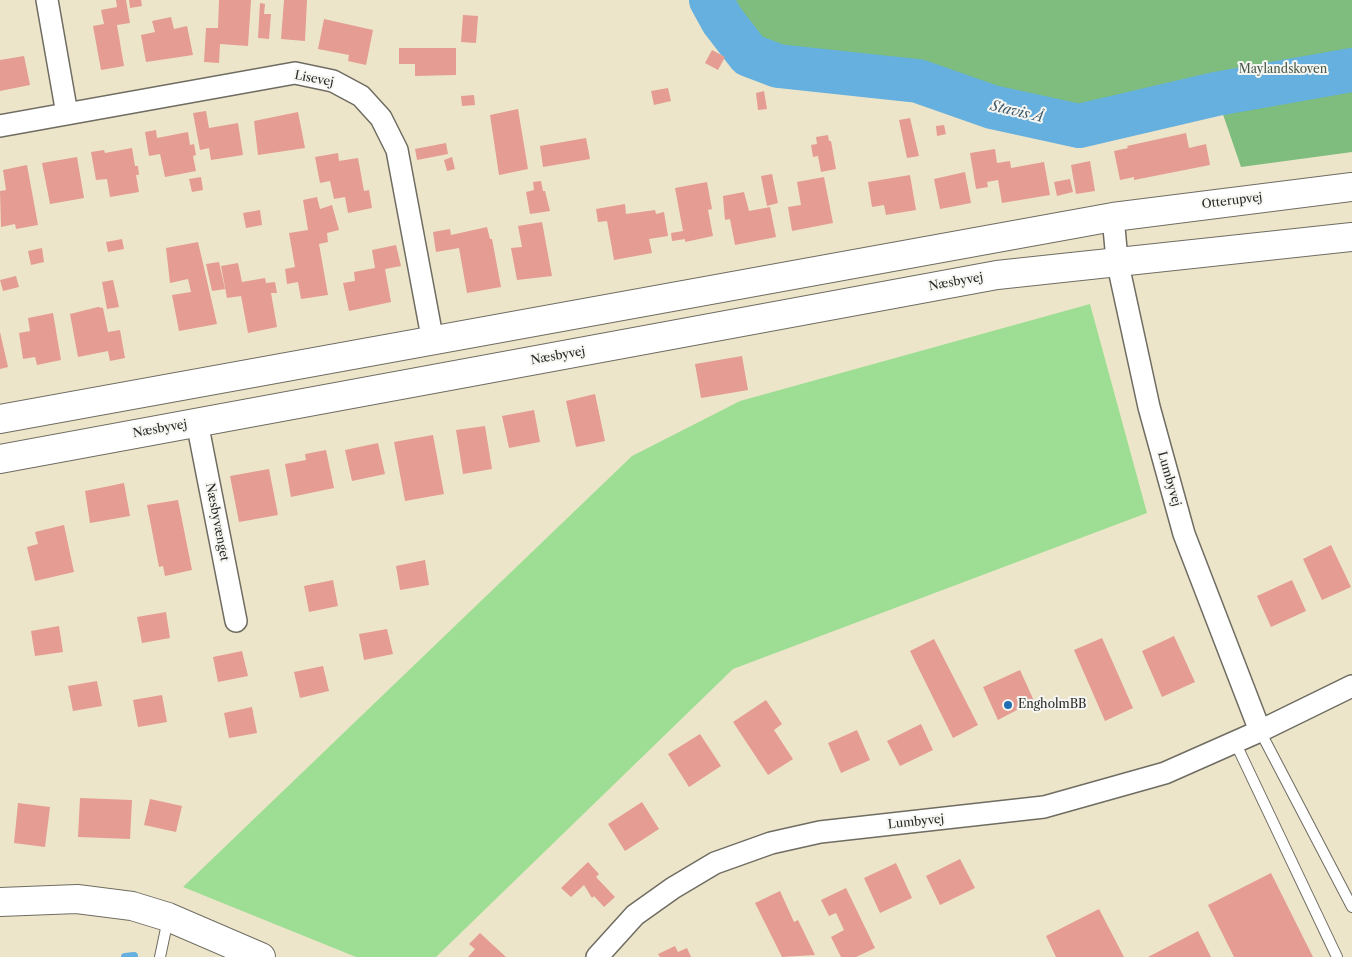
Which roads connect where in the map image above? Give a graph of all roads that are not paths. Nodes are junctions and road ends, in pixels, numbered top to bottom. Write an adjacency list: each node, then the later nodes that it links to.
1 (46, 0): 2 (street)
2 (67, 114): 3 (street, Lisevej); 8 (street, Lisevej)
3 (0, 126)
4 (1352, 187): 5 (main road, Otterupvej)
5 (1113, 217): 7 (street, Lumbyvej); 8 (main road)
6 (1352, 237): 7 (main road)
7 (1117, 260): 10 (main road, Næsbyvej); 14 (street, Lumbyvej)
8 (432, 342): 9 (main road)
9 (0, 419)
10 (197, 422): 11 (main road, Næsbyvej); 12 (street, Næsbyvænget)
11 (0, 459)
12 (236, 621)
13 (1352, 686): 14 (street, Lumbyvej)
14 (1260, 731): 15 (street, Lumbyvej); 17 (lane)
15 (1235, 742): 21 (street, Lumbyvej); 22 (lane)
16 (0, 902): 18 (main road)
17 (1352, 907)
18 (168, 918): 19 (lane); 20 (main road)
19 (160, 957)
20 (261, 957)
21 (597, 957)
22 (1338, 957)

